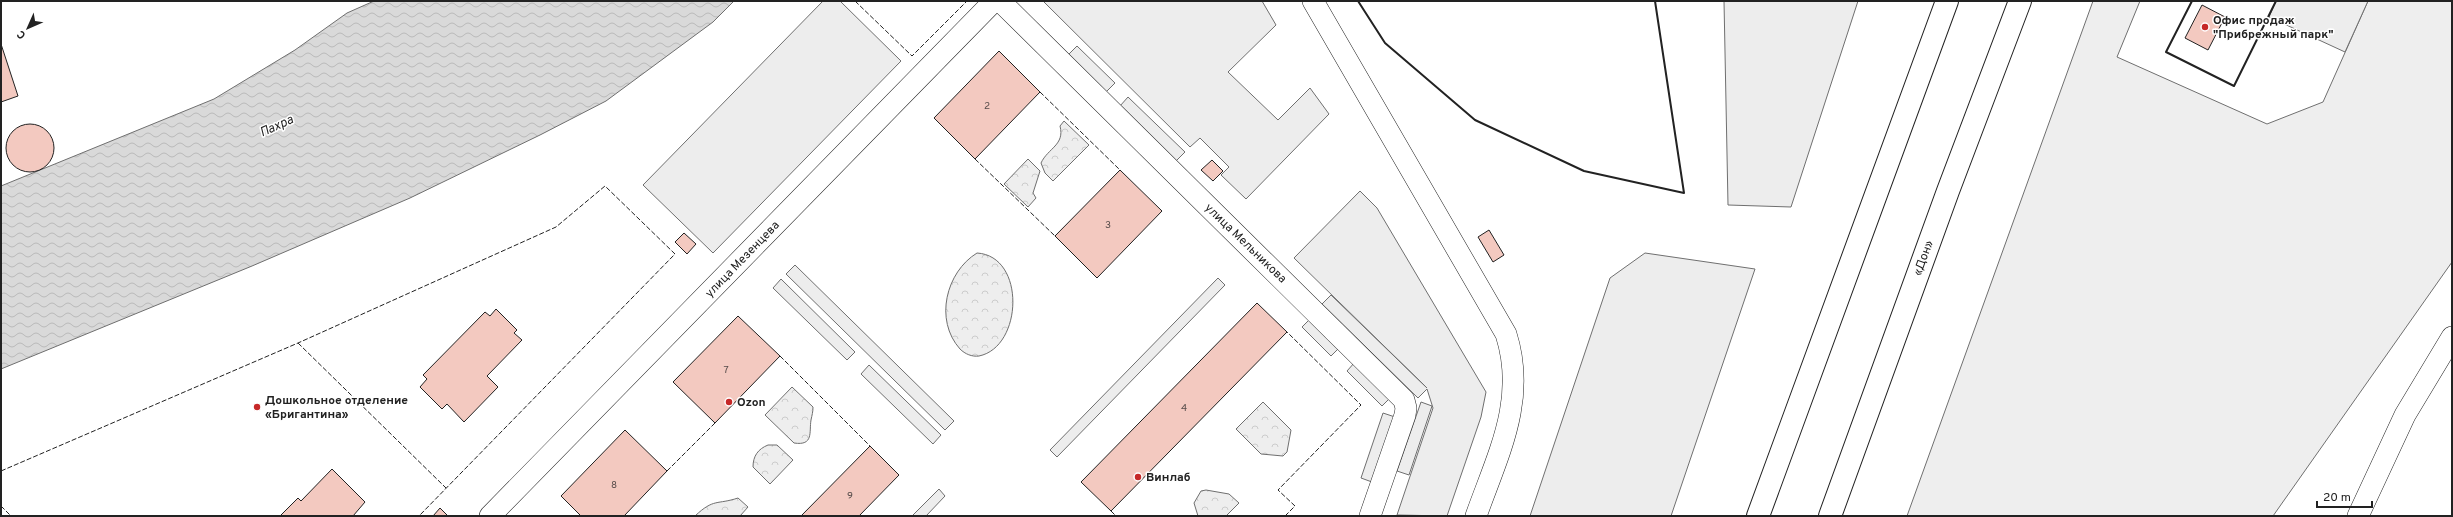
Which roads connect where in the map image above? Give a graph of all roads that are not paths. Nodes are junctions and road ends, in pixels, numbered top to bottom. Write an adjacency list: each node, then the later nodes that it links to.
1 (994, 1): 7 (street, улица Мезенцева)
2 (1000, 1): 8 (street, улица Мельникова)
3 (1312, 1): 9 (street)
4 (1947, 1): 10 (highway)
5 (2020, 1): 11 (highway, «Дон»)
6 (2452, 337): 12 (street)
7 (490, 516)
8 (1370, 516)
9 (1476, 516)
10 (1758, 516)
11 (1830, 516)
12 (2358, 516)

